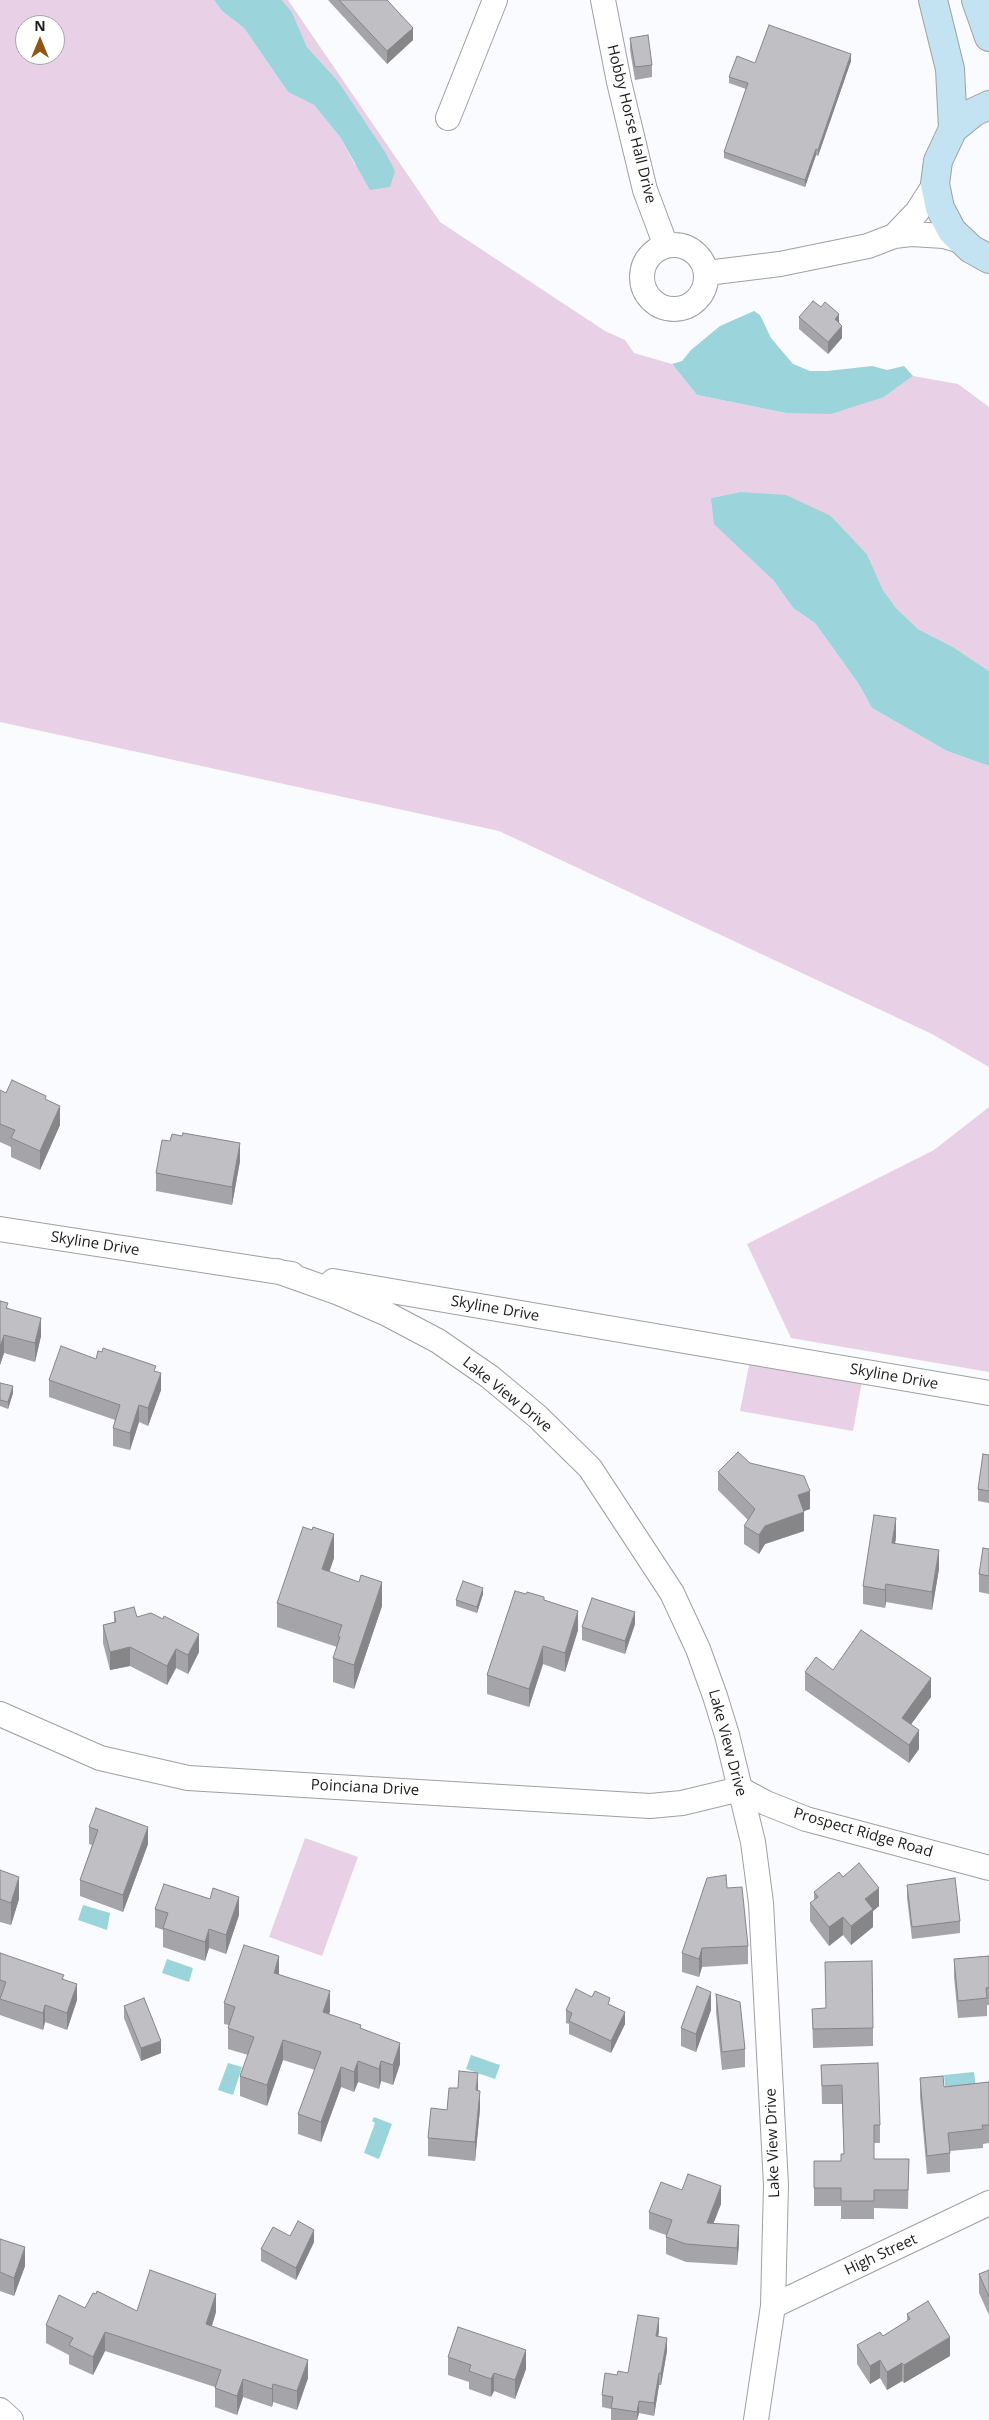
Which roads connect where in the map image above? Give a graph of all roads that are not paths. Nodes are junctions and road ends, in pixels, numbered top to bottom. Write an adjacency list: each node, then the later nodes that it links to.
1 (495, 0): 7 (street)
2 (603, 0): 12 (street, Hobby Horse Hall Drive)
3 (933, 0): 8 (main road)
4 (976, 0): 5 (main road)
5 (989, 37)
6 (989, 105): 8 (main road)
7 (448, 118)
8 (954, 129): 9 (main road)
9 (935, 184): 10 (street); 11 (main road)
10 (894, 236): 11 (street); 14 (street)
11 (961, 241): 13 (main road)
12 (666, 246): 14 (street); 14 (street)
13 (989, 258)
14 (707, 272)
15 (0, 1229): 16 (street, Skyline Drive)
16 (277, 1272): 17 (street, Skyline Drive); 19 (street, Lake View Drive)
17 (989, 1393)
18 (0, 1714): 19 (street, Poinciana Drive)
19 (740, 1789): 20 (street, Prospect Ridge Road); 22 (street, Lake View Drive)
20 (989, 1868)
21 (989, 2204): 22 (street, High Street)
22 (773, 2306): 25 (street, Lake View Drive)
23 (0, 2410): 24 (street)
24 (11, 2420)
25 (756, 2420)

